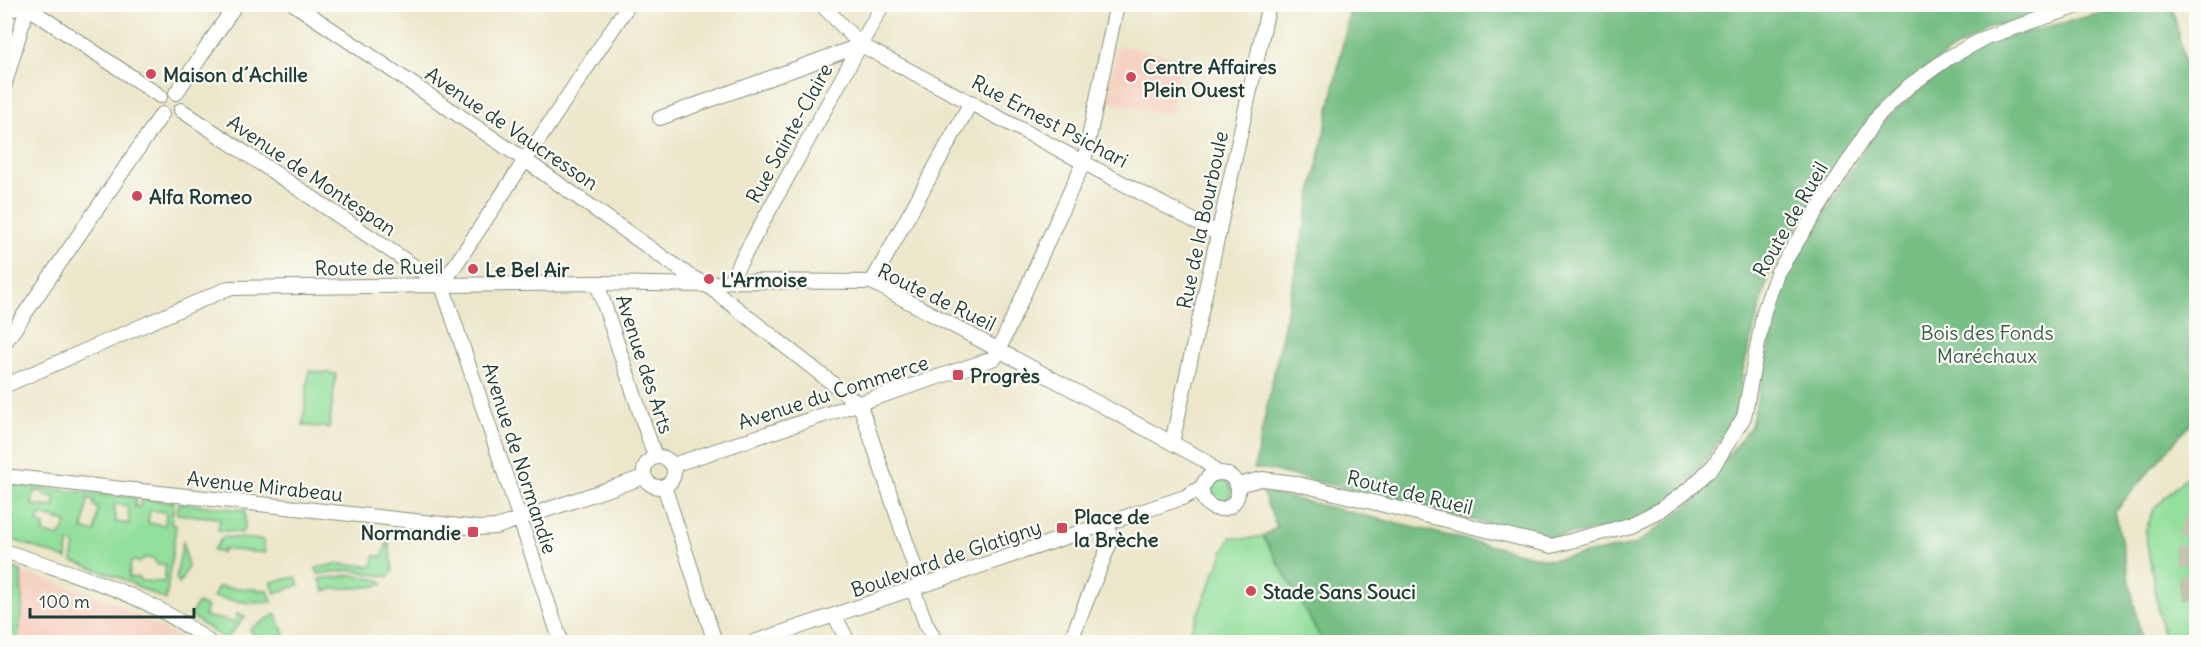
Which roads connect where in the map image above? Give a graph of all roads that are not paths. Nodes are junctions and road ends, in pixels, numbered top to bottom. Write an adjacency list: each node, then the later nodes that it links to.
1 (236, 4): 13 (street)
2 (294, 4): 19 (street, Avenue de Vaucresson)
3 (629, 4): 19 (street)
4 (821, 4): 11 (street, Rue Ernest Psichari)
5 (883, 4): 11 (street, Rue Sainte-Claire)
6 (1269, 4): 21 (street, Rue de la Bourboule)
7 (2084, 4): 38 (street, Route de Rueil)
8 (27, 6): 10 (street); 12 (street); 14 (street)
9 (1114, 6): 20 (street)
10 (4, 10)
11 (861, 45): 15 (street, Rue Ernest Psichari); 18 (street); 25 (street, Rue Sainte-Claire)
12 (4, 87)
13 (176, 93): 14 (street); 16 (street)
14 (160, 96): 17 (street)
15 (971, 102): 20 (street, Rue Ernest Psichari); 22 (street)
16 (181, 110): 17 (street); 24 (street, Avenue de Montespan)
17 (162, 114): 26 (street)
18 (660, 118)
19 (525, 160): 24 (street); 25 (street, Avenue de Vaucresson)
20 (1084, 160): 21 (street, Rue Ernest Psichari); 27 (street)
21 (1219, 234): 30 (street, Rue de la Bourboule)
22 (872, 282): 25 (street, Route de Rueil); 27 (street, Route de Rueil)
23 (597, 283): 24 (street, Route de Rueil); 25 (street, Route de Rueil); 31 (street, Avenue des Arts)
24 (442, 285): 28 (street, Route de Rueil); 40 (street, Avenue de Normandie)
25 (718, 285): 29 (street, Avenue de Vaucresson)
26 (4, 344)
27 (999, 349): 29 (street, Avenue du Commerce); 30 (street, Route de Rueil)
28 (4, 386)
29 (860, 405): 33 (street, Avenue du Commerce); 43 (street)
30 (1172, 443): 32 (street, Route de Rueil)
31 (655, 457): 33 (street); 36 (street)
32 (1197, 457): 34 (street, Route de Rueil); 39 (street)
33 (673, 465): 37 (street)
34 (1216, 473): 38 (street); 39 (street)
35 (4, 476): 40 (street, Avenue Mirabeau)
36 (644, 477): 37 (street); 40 (street)
37 (664, 486): 47 (street)
38 (1237, 486): 39 (street)
39 (1203, 490): 41 (street, Boulevard de Glatigny)
40 (520, 519): 46 (street, Avenue de Normandie)
41 (1107, 524): 43 (street, Boulevard de Glatigny); 51 (street)
42 (4, 551): 45 (street)
43 (917, 587): 44 (street, Boulevard de Glatigny); 50 (street)
44 (835, 616): 48 (street, Boulevard de Glatigny); 49 (street)
45 (209, 642)
46 (561, 642)
47 (715, 642)
48 (754, 642)
49 (848, 642)
50 (936, 642)
51 (1070, 642)

